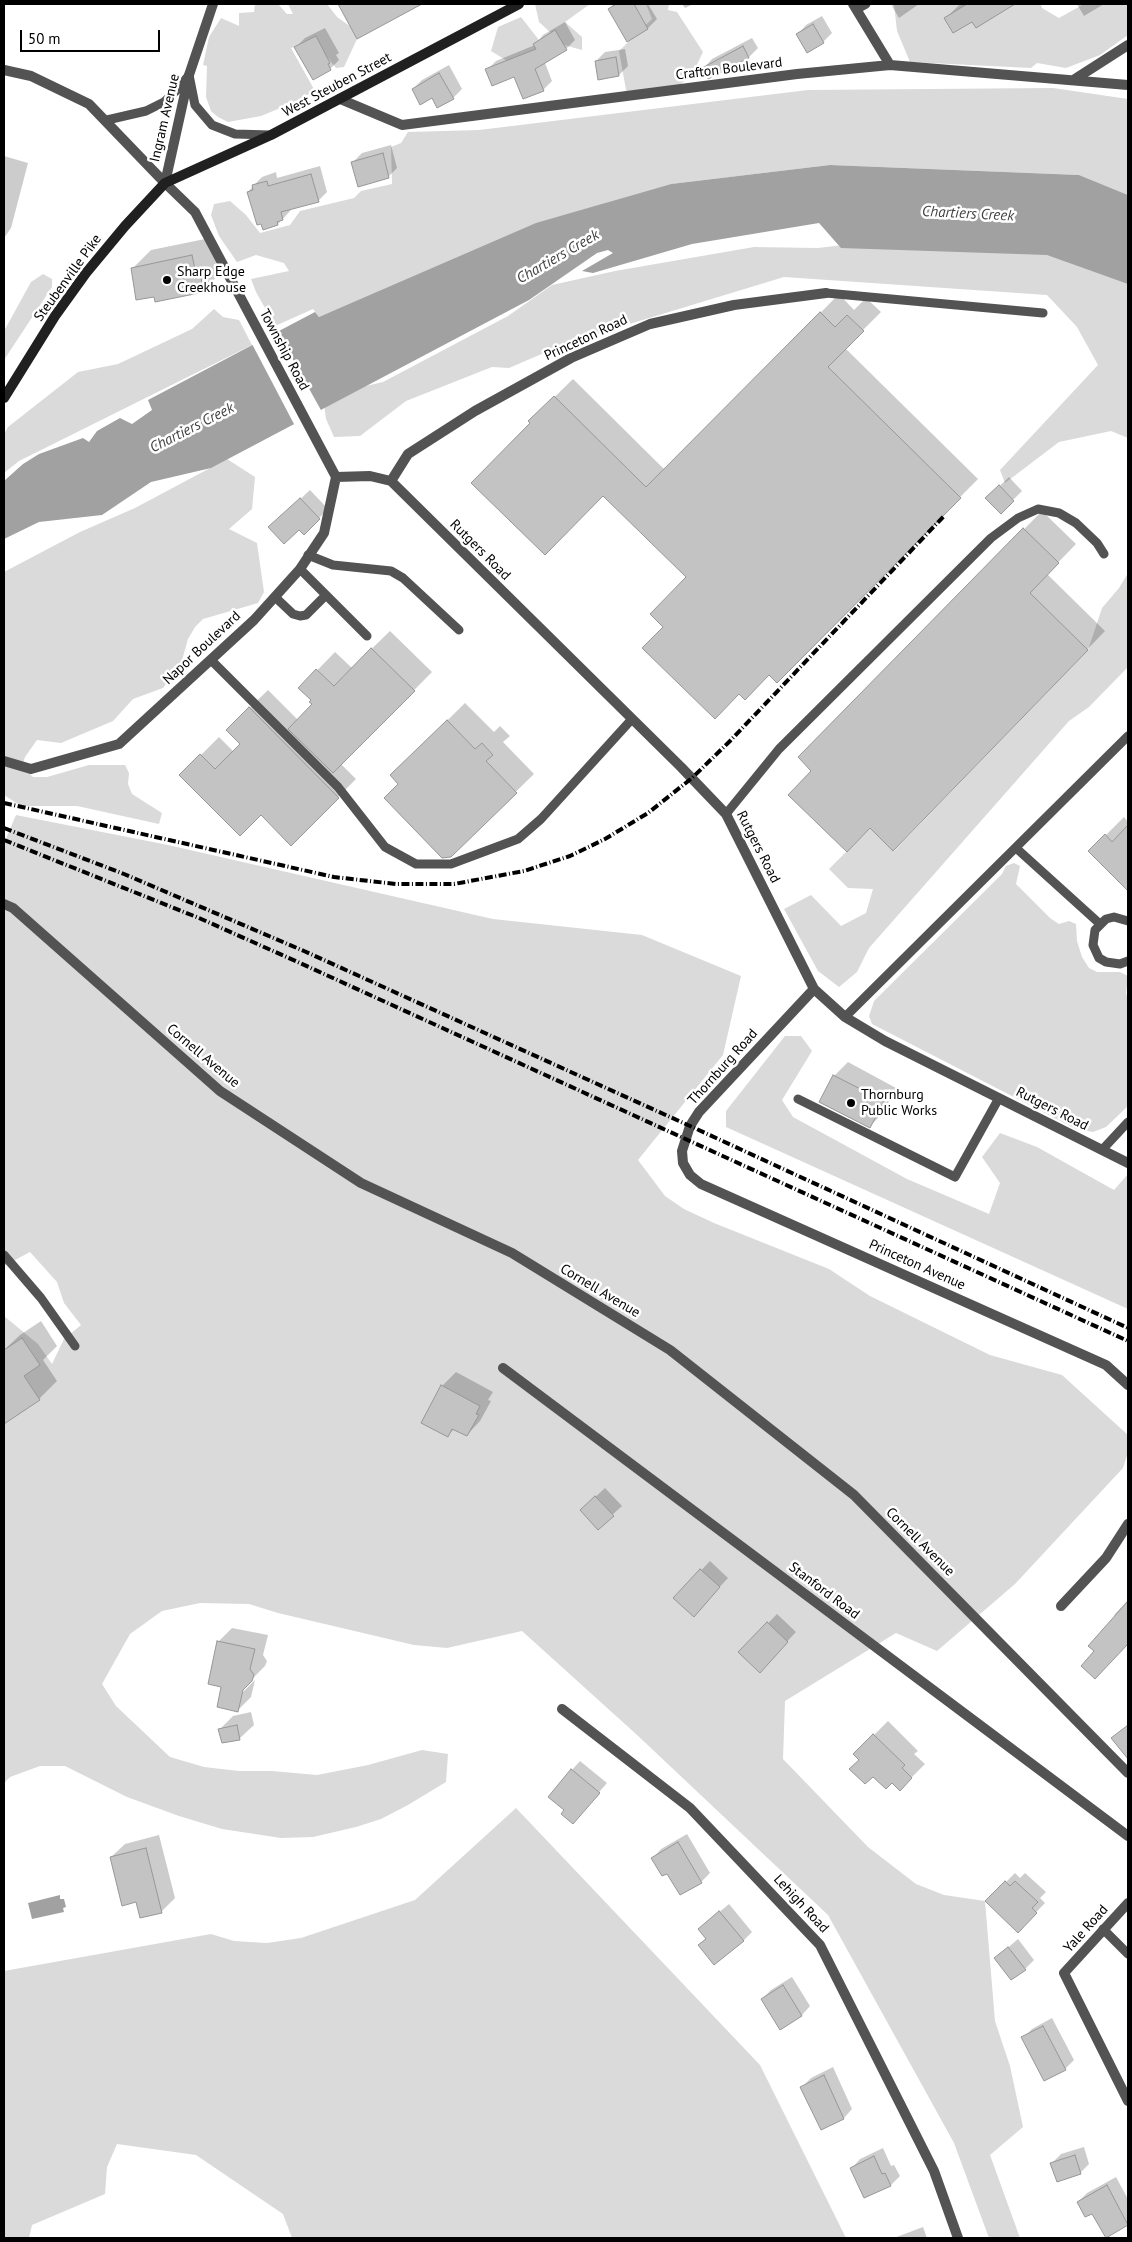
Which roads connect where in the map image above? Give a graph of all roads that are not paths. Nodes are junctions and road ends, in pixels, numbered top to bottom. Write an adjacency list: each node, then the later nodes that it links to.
1 (213, 4): 8 (street, Ingram Avenue)
2 (519, 4): 11 (main road, West Steuben Street)
3 (866, 4): 4 (lane)
4 (855, 6): 6 (street)
5 (1128, 46): 9 (street)
6 (890, 65): 9 (street, Crafton Boulevard); 11 (street, Crafton Boulevard)
7 (4, 70): 12 (street, Township Road)
8 (189, 75): 12 (lane); 13 (lane); 14 (street, Ingram Avenue)
9 (1075, 79): 10 (street, Crafton Boulevard)
10 (1128, 85)
11 (340, 99): 13 (main road, West Steuben Street)
12 (107, 120): 14 (street, Township Road)
13 (271, 135): 14 (main road, West Steuben Street)
14 (165, 183): 17 (main road, Steubenville Pike); 18 (street, Township Road)
15 (826, 293): 16 (lane); 19 (street, Princeton Road)
16 (1043, 312)
17 (4, 398)
18 (336, 477): 19 (street); 21 (street, Napor Boulevard)
19 (391, 481): 28 (street, Rutgers Road)
20 (1104, 554): 31 (lane)
21 (308, 555): 22 (street, Napor Boulevard); 25 (lane)
22 (300, 569): 23 (lane); 24 (street, Napor Boulevard)
23 (326, 595): 24 (lane); 26 (lane)
24 (275, 597): 27 (street, Napor Boulevard)
25 (459, 630)
26 (367, 636)
27 (211, 660): 28 (lane); 30 (street, Napor Boulevard)
28 (632, 719): 31 (street, Rutgers Road)
29 (1128, 736): 32 (lane)
30 (4, 761)
31 (726, 814): 37 (street, Rutgers Road)
32 (1016, 848): 35 (lane); 38 (lane)
33 (4, 904): 52 (street, Cornell Avenue)
34 (1128, 921): 35 (lane)
35 (1100, 924): 36 (lane)
36 (1128, 961)
37 (814, 989): 38 (street, Rutgers Road); 44 (street, Thornburg Road)
38 (845, 1017): 39 (street, Rutgers Road)
39 (999, 1098): 40 (lane); 42 (street, Rutgers Road)
40 (798, 1099)
41 (1128, 1122): 42 (lane)
42 (1102, 1150): 43 (street, Rutgers Road)
43 (1128, 1162)
44 (690, 1176): 48 (street, Princeton Avenue)
45 (4, 1255): 46 (lane)
46 (75, 1346)
47 (503, 1368): 53 (street, Stanford Road)
48 (1128, 1385)
49 (1128, 1524): 50 (street)
50 (1061, 1606)
51 (562, 1709): 58 (street, Lehigh Road)
52 (1128, 1773)
53 (1128, 1836)
54 (1128, 1903): 55 (street, Yale Road)
55 (1103, 1929): 56 (lane); 57 (street, Yale Road)
56 (1128, 1954)
57 (1128, 2101)
58 (958, 2238)

